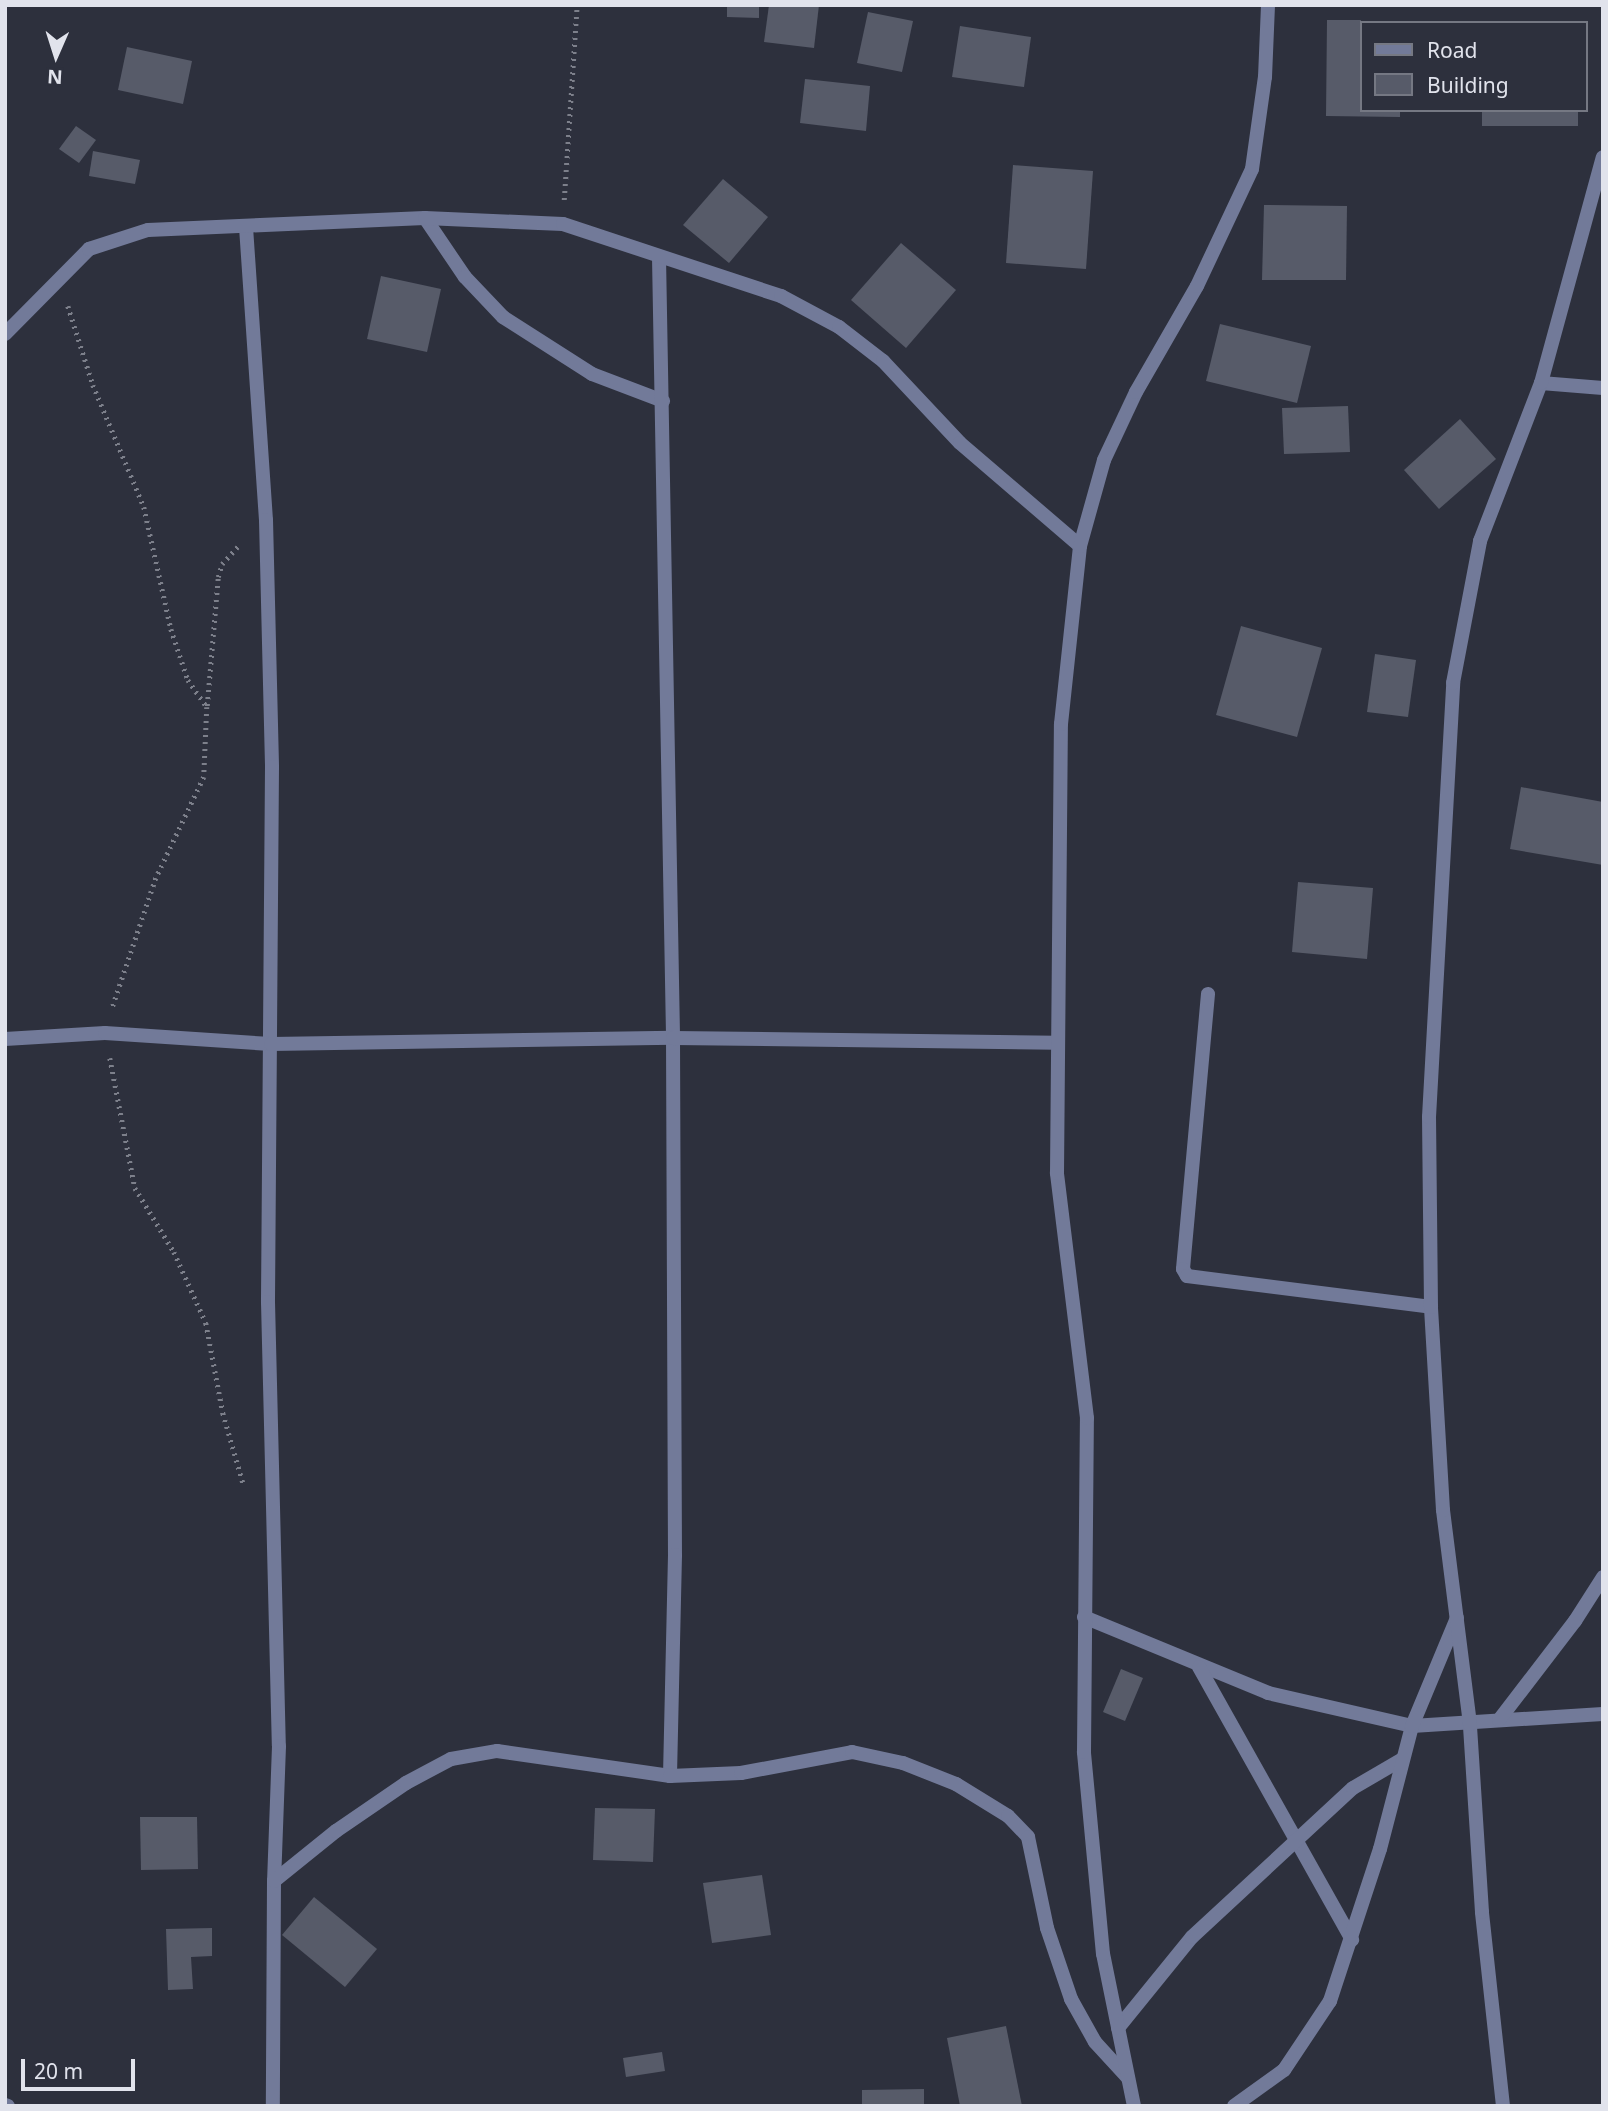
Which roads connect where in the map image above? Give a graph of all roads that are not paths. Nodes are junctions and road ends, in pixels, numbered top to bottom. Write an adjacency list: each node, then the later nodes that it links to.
1 (1268, 5): 10 (street)
2 (1603, 157): 7 (street)
3 (425, 218): 4 (street); 5 (street); 9 (street)
4 (246, 226): 6 (street); 15 (street)
5 (659, 257): 9 (street); 10 (street)
6 (5, 334)
7 (1541, 383): 8 (street); 16 (street)
8 (1603, 388)
9 (663, 401): 12 (street)
10 (1080, 546): 14 (street)
11 (1209, 994): 16 (street)
12 (673, 1038): 14 (street); 15 (street); 26 (street)
13 (5, 1039): 15 (street)
14 (1056, 1043): 19 (street)
15 (271, 1044): 28 (street)
16 (1431, 1307): 18 (street)
17 (1603, 1577): 22 (street)
18 (1458, 1616): 23 (street); 24 (street)
19 (1084, 1617): 20 (street); 30 (street)
20 (1199, 1667): 24 (street); 27 (street)
21 (1603, 1714): 22 (street)
22 (1499, 1720): 23 (street)
23 (1470, 1724): 24 (street); 35 (street)
24 (1412, 1726): 25 (street)
25 (1401, 1759): 27 (street); 29 (street)
26 (670, 1776): 28 (street); 31 (street)
27 (1299, 1841): 29 (street); 30 (street)
28 (274, 1881): 32 (street)
29 (1352, 1940): 34 (street)
30 (1118, 2028): 31 (street)
31 (1128, 2079): 33 (street)
32 (273, 2106)
33 (1135, 2106)
34 (1234, 2106)
35 (1503, 2106)

